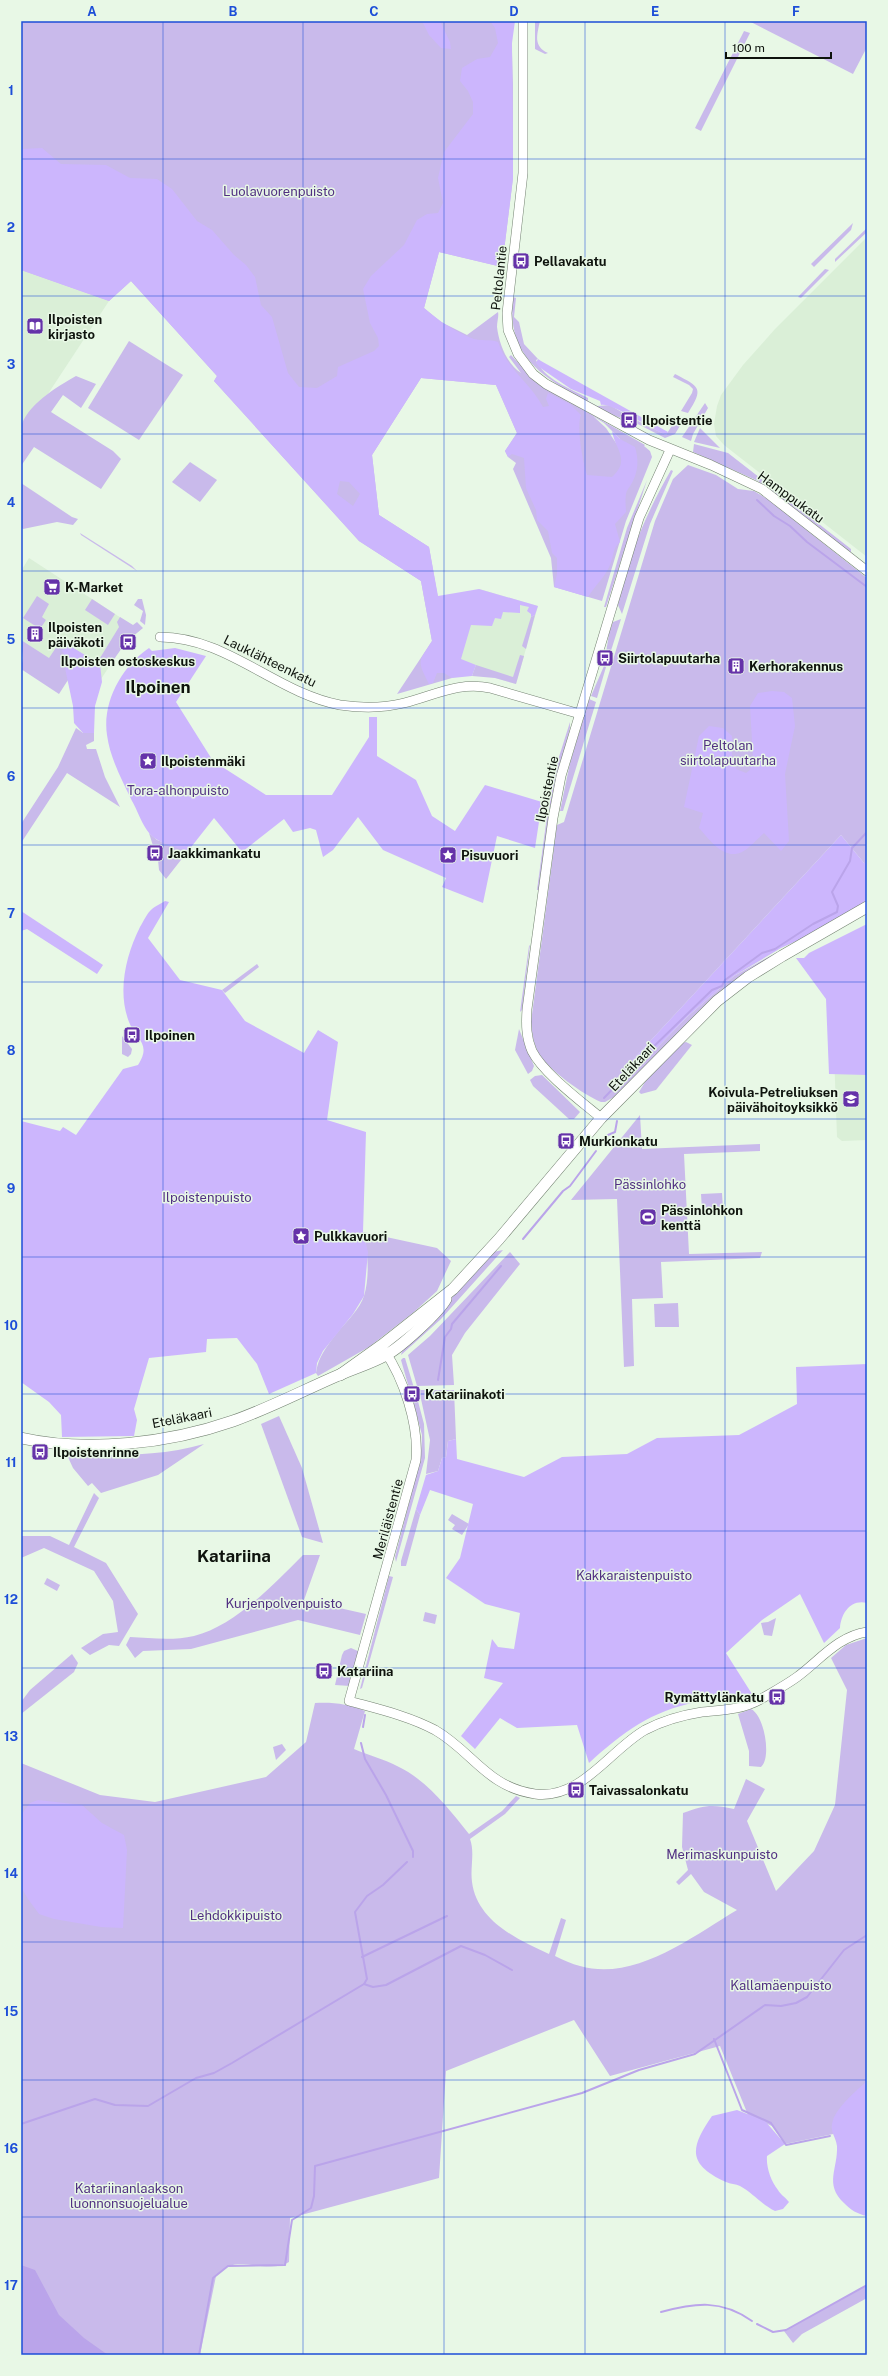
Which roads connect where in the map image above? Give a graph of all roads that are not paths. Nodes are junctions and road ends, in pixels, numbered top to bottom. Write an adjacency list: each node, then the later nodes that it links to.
1 (523, 21): 2 (street, Peltolantie)
2 (670, 450): 3 (street, Hamppukatu); 5 (street, Ilpoistentie)
3 (867, 571)
4 (160, 638): 5 (street, Lauklähteenkatu)
5 (580, 714): 7 (street, Ilpoistentie)
6 (867, 908): 7 (main road, Eteläkaari)
7 (601, 1118): 8 (main road, Eteläkaari)
8 (384, 1350): 9 (main road, Eteläkaari); 10 (street, Meriläistentie)
9 (21, 1438)
10 (867, 1632)

